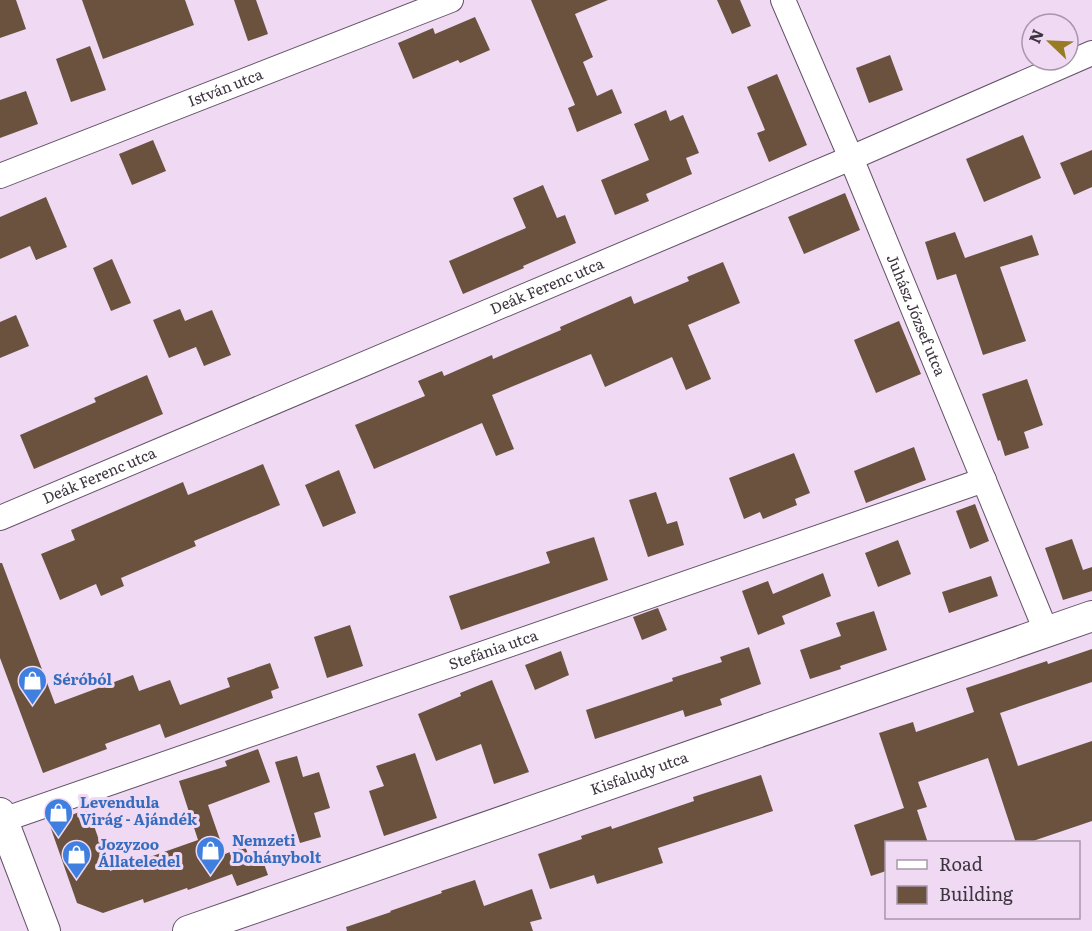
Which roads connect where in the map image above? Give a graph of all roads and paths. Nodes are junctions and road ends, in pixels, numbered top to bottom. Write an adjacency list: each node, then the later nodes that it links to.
1 (451, 0): 5 (street, István utca)
2 (783, 0): 4 (street, Juhász József utca)
3 (1092, 53): 4 (street, Deák Ferenc utca)
4 (851, 158): 6 (street, Juhász József utca); 7 (street, Deák Ferenc utca)
5 (0, 176)
6 (984, 480): 9 (street, Juhász József utca); 10 (street, Stefánia utca)
7 (0, 518)
8 (1092, 616): 9 (street, Kisfaludy utca)
9 (1046, 631): 12 (street, Kisfaludy utca)
10 (1, 817): 11 (street)
11 (45, 931)
12 (188, 931)

